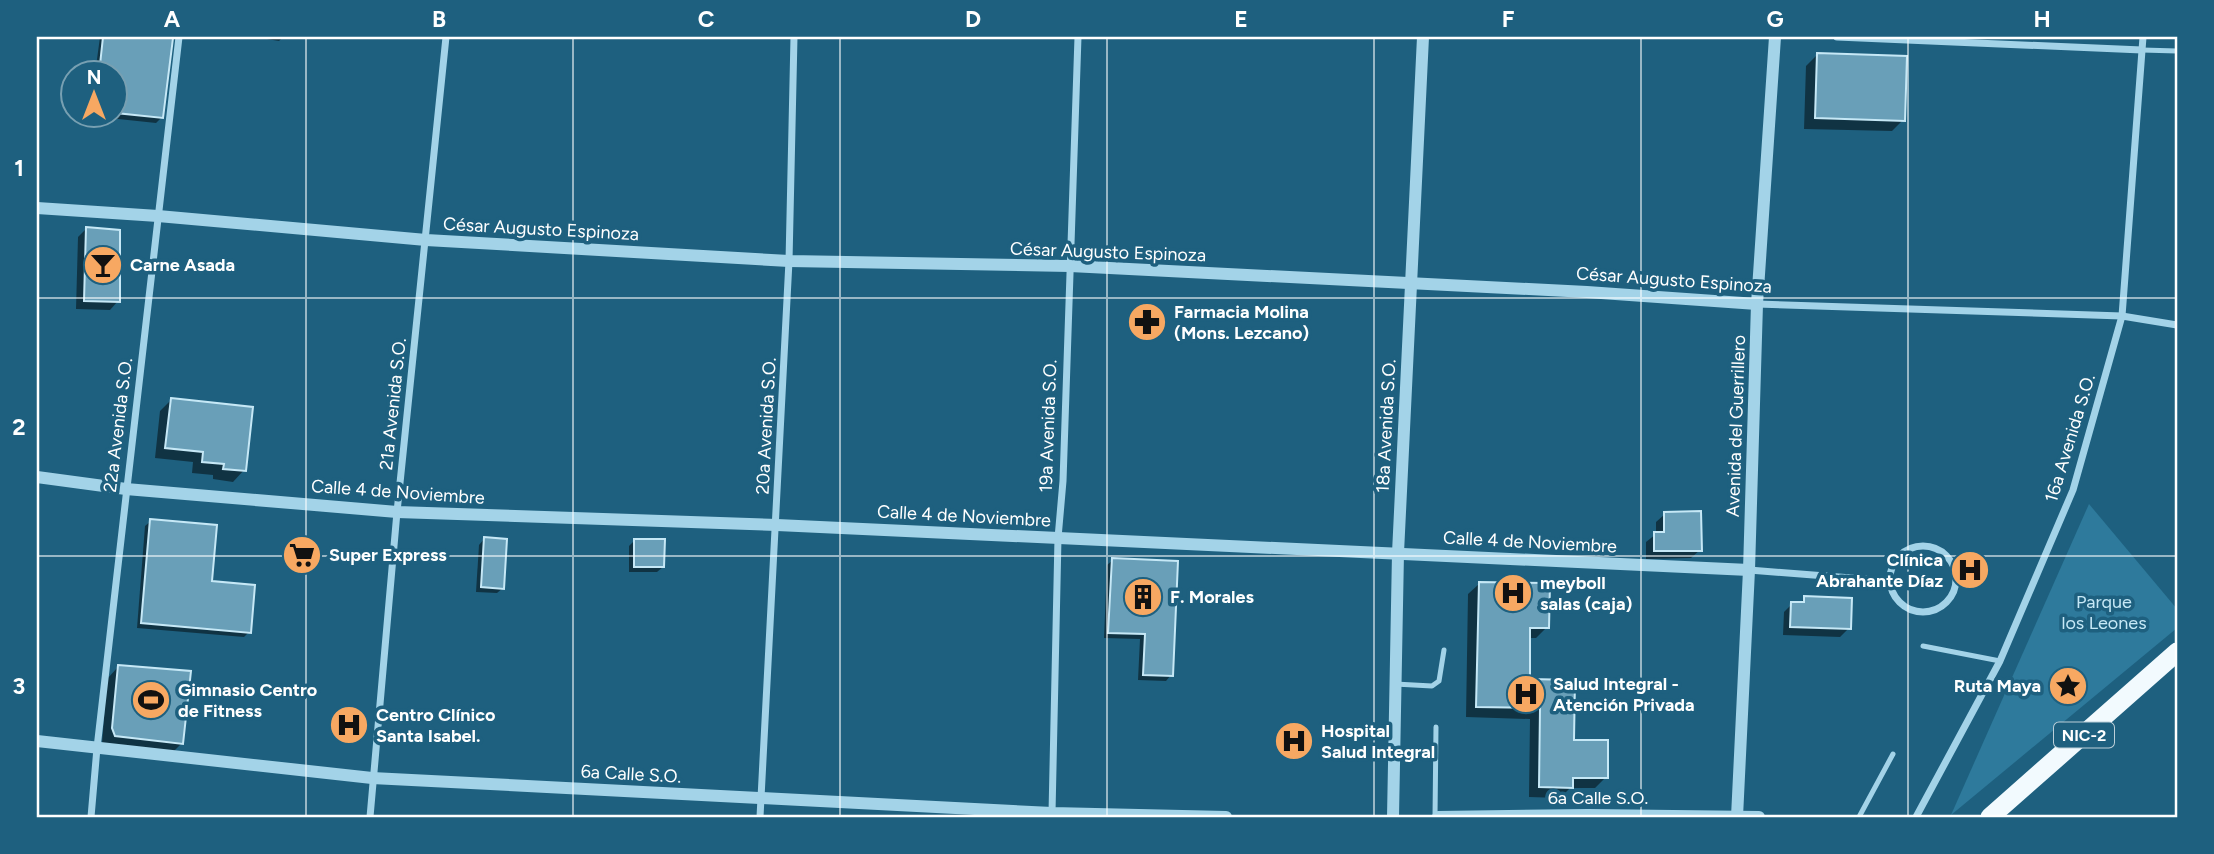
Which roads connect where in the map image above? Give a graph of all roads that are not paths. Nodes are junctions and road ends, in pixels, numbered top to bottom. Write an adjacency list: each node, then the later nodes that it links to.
1 (179, 37): 12 (street, 22a Avenida S.O.)
2 (446, 37): 13 (street, 21a Avenida S.O.)
3 (794, 37): 14 (street, 20a Avenida S.O.)
4 (1078, 37): 15 (street, 19a Avenida S.O.)
5 (1423, 37): 16 (street, 18a Avenida S.O.)
6 (1775, 37): 17 (street, Avenida del Guerrillero)
7 (1837, 37): 9 (street)
8 (2143, 37): 9 (street, 16a Avenida S.O.)
9 (2142, 50): 10 (lane); 18 (street, 16a Avenida S.O.)
10 (2177, 51)
11 (37, 208): 12 (street, César Augusto Espinoza)
12 (158, 216): 13 (street, César Augusto Espinoza); 21 (street, 22a Avenida S.O.)
13 (426, 240): 14 (street, César Augusto Espinoza); 22 (street, 21a Avenida S.O.)
14 (789, 261): 15 (street, César Augusto Espinoza); 23 (street, 20a Avenida S.O.)
15 (1070, 266): 16 (street, César Augusto Espinoza); 24 (street, 19a Avenida S.O.)
16 (1411, 284): 17 (street, César Augusto Espinoza); 25 (street, 18a Avenida S.O.)
17 (1757, 304): 18 (street, César Augusto Espinoza); 26 (street, Avenida del Guerrillero)
18 (2122, 316): 19 (street, César Augusto Espinoza); 31 (street, 16a Avenida S.O.)
19 (2177, 324)
20 (37, 478): 21 (street, Calle 4 de Noviembre)
21 (126, 489): 22 (street, Calle 4 de Noviembre); 35 (street, 22a Avenida S.O.)
22 (397, 512): 23 (street, Calle 4 de Noviembre); 37 (street, 21a Avenida S.O.)
23 (777, 525): 24 (street, Calle 4 de Noviembre); 38 (street, 20a Avenida S.O.)
24 (1058, 538): 25 (street, Calle 4 de Noviembre); 39 (street, 19a Avenida S.O.)
25 (1398, 553): 26 (street, Calle 4 de Noviembre); 32 (street, 18a Avenida S.O.)
26 (1749, 570): 27 (street, Calle 4 de Noviembre); 40 (street, Avenida del Guerrillero)
27 (1890, 581): 27 (street)
28 (1923, 646): 31 (lane)
29 (1444, 650): 32 (lane)
30 (2177, 652): 51 (highway, NIC-2)
31 (2000, 661): 50 (street, 16a Avenida S.O.)
32 (1395, 684): 45 (street, 18a Avenida S.O.)
33 (1436, 727): 46 (lane)
34 (37, 741): 35 (street, 6a Calle S.O.)
35 (97, 748): 37 (street, 6a Calle S.O.); 41 (street, 22a Avenida S.O.)
36 (1893, 754): 49 (lane)
37 (372, 778): 38 (street, 6a Calle S.O.); 42 (street, 21a Avenida S.O.)
38 (761, 798): 39 (street, 6a Calle S.O.); 43 (street, 20a Avenida S.O.)
39 (1051, 815): 44 (street, 6a Calle S.O.)
40 (1737, 816): 47 (street, 6a Calle S.O.); 48 (street, 6a Calle S.O.)
41 (92, 817)
42 (370, 817)
43 (760, 817)
44 (1226, 817)
45 (1393, 817)
46 (1436, 817): 47 (street, 6a Calle S.O.)
47 (1500, 817)
48 (1759, 817)
49 (1859, 817)
50 (1916, 817)
51 (1990, 817)

